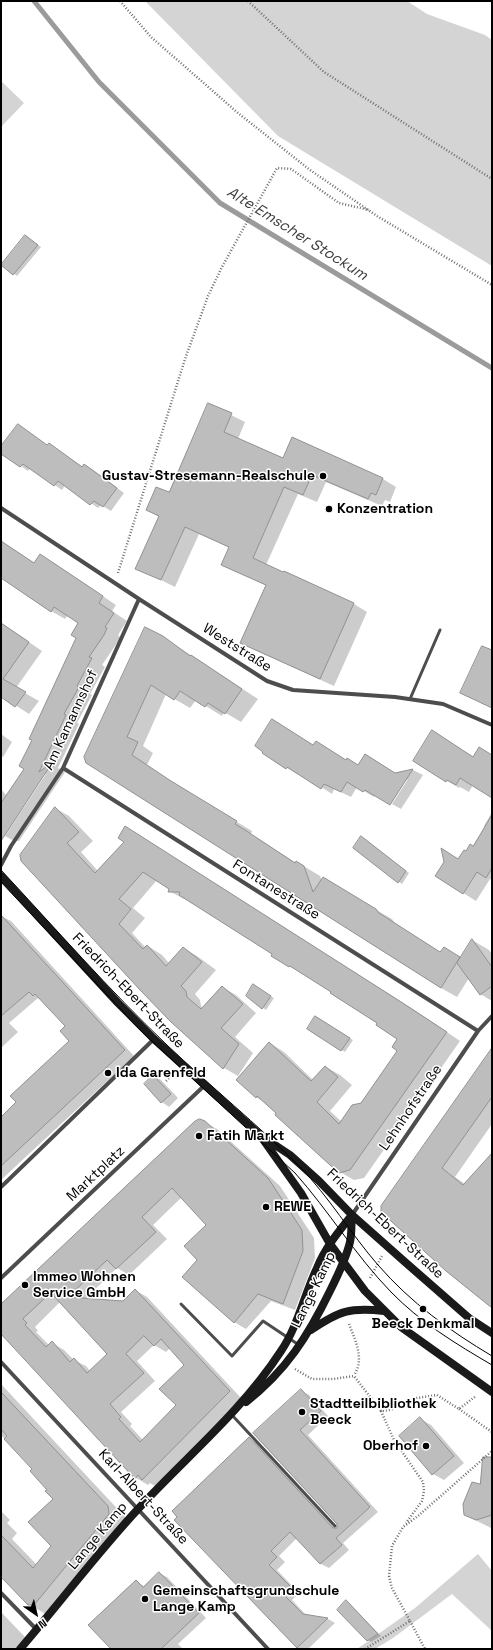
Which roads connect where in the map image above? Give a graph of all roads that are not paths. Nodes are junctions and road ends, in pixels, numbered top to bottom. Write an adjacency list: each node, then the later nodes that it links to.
1 (1, 508): 2 (street, Weststraße)
2 (139, 599): 4 (street, Weststraße); 6 (street, Am Kamannshof)
3 (440, 630): 4 (lane)
4 (410, 699): 5 (street, Weststraße)
5 (492, 725)
6 (63, 768): 7 (street, Am Kamannshof); 10 (street, Fontanestraße)
7 (1, 865)
8 (1, 876): 11 (main road, Friedrich-Ebert-Straße)
9 (492, 1016): 10 (street, Lehnhofstraße)
10 (478, 1031): 15 (street, Lehnhofstraße)
11 (154, 1039): 12 (main road, Friedrich-Ebert-Straße); 14 (street)
12 (205, 1085): 13 (main road, Friedrich-Ebert-Straße); 18 (street, Marktplatz)
13 (260, 1135): 15 (main road, Friedrich-Ebert-Straße); 16 (main road, Friedrich-Ebert-Straße)
14 (1, 1187)
15 (352, 1215): 16 (main road, Lange Kamp); 17 (main road, Lange Kamp); 22 (main road, Friedrich-Ebert-Straße)
16 (330, 1244): 17 (main road, Friedrich-Ebert-Straße); 23 (main road, Lange Kamp)
17 (344, 1264): 20 (main road, Friedrich-Ebert-Straße); 21 (main road, Lange Kamp)
18 (1, 1278)
19 (181, 1304): 23 (lane)
20 (384, 1311): 21 (main road); 26 (main road, Friedrich-Ebert-Straße)
21 (309, 1332): 24 (main road, Lange Kamp)
22 (492, 1333)
23 (289, 1337): 24 (lane); 27 (main road, Lange Kamp)
24 (299, 1345): 27 (main road, Lange Kamp)
25 (1, 1362): 28 (street, Karl-Albert-Straße)
26 (489, 1390)
27 (233, 1412): 28 (main road, Lange Kamp); 29 (lane)
28 (138, 1508): 31 (main road, Lange Kamp); 33 (street, Karl-Albert-Straße)
29 (335, 1526)
30 (1, 1593): 31 (street)
31 (37, 1630): 32 (main road, Lange Kamp)
32 (20, 1649)
33 (268, 1649)

